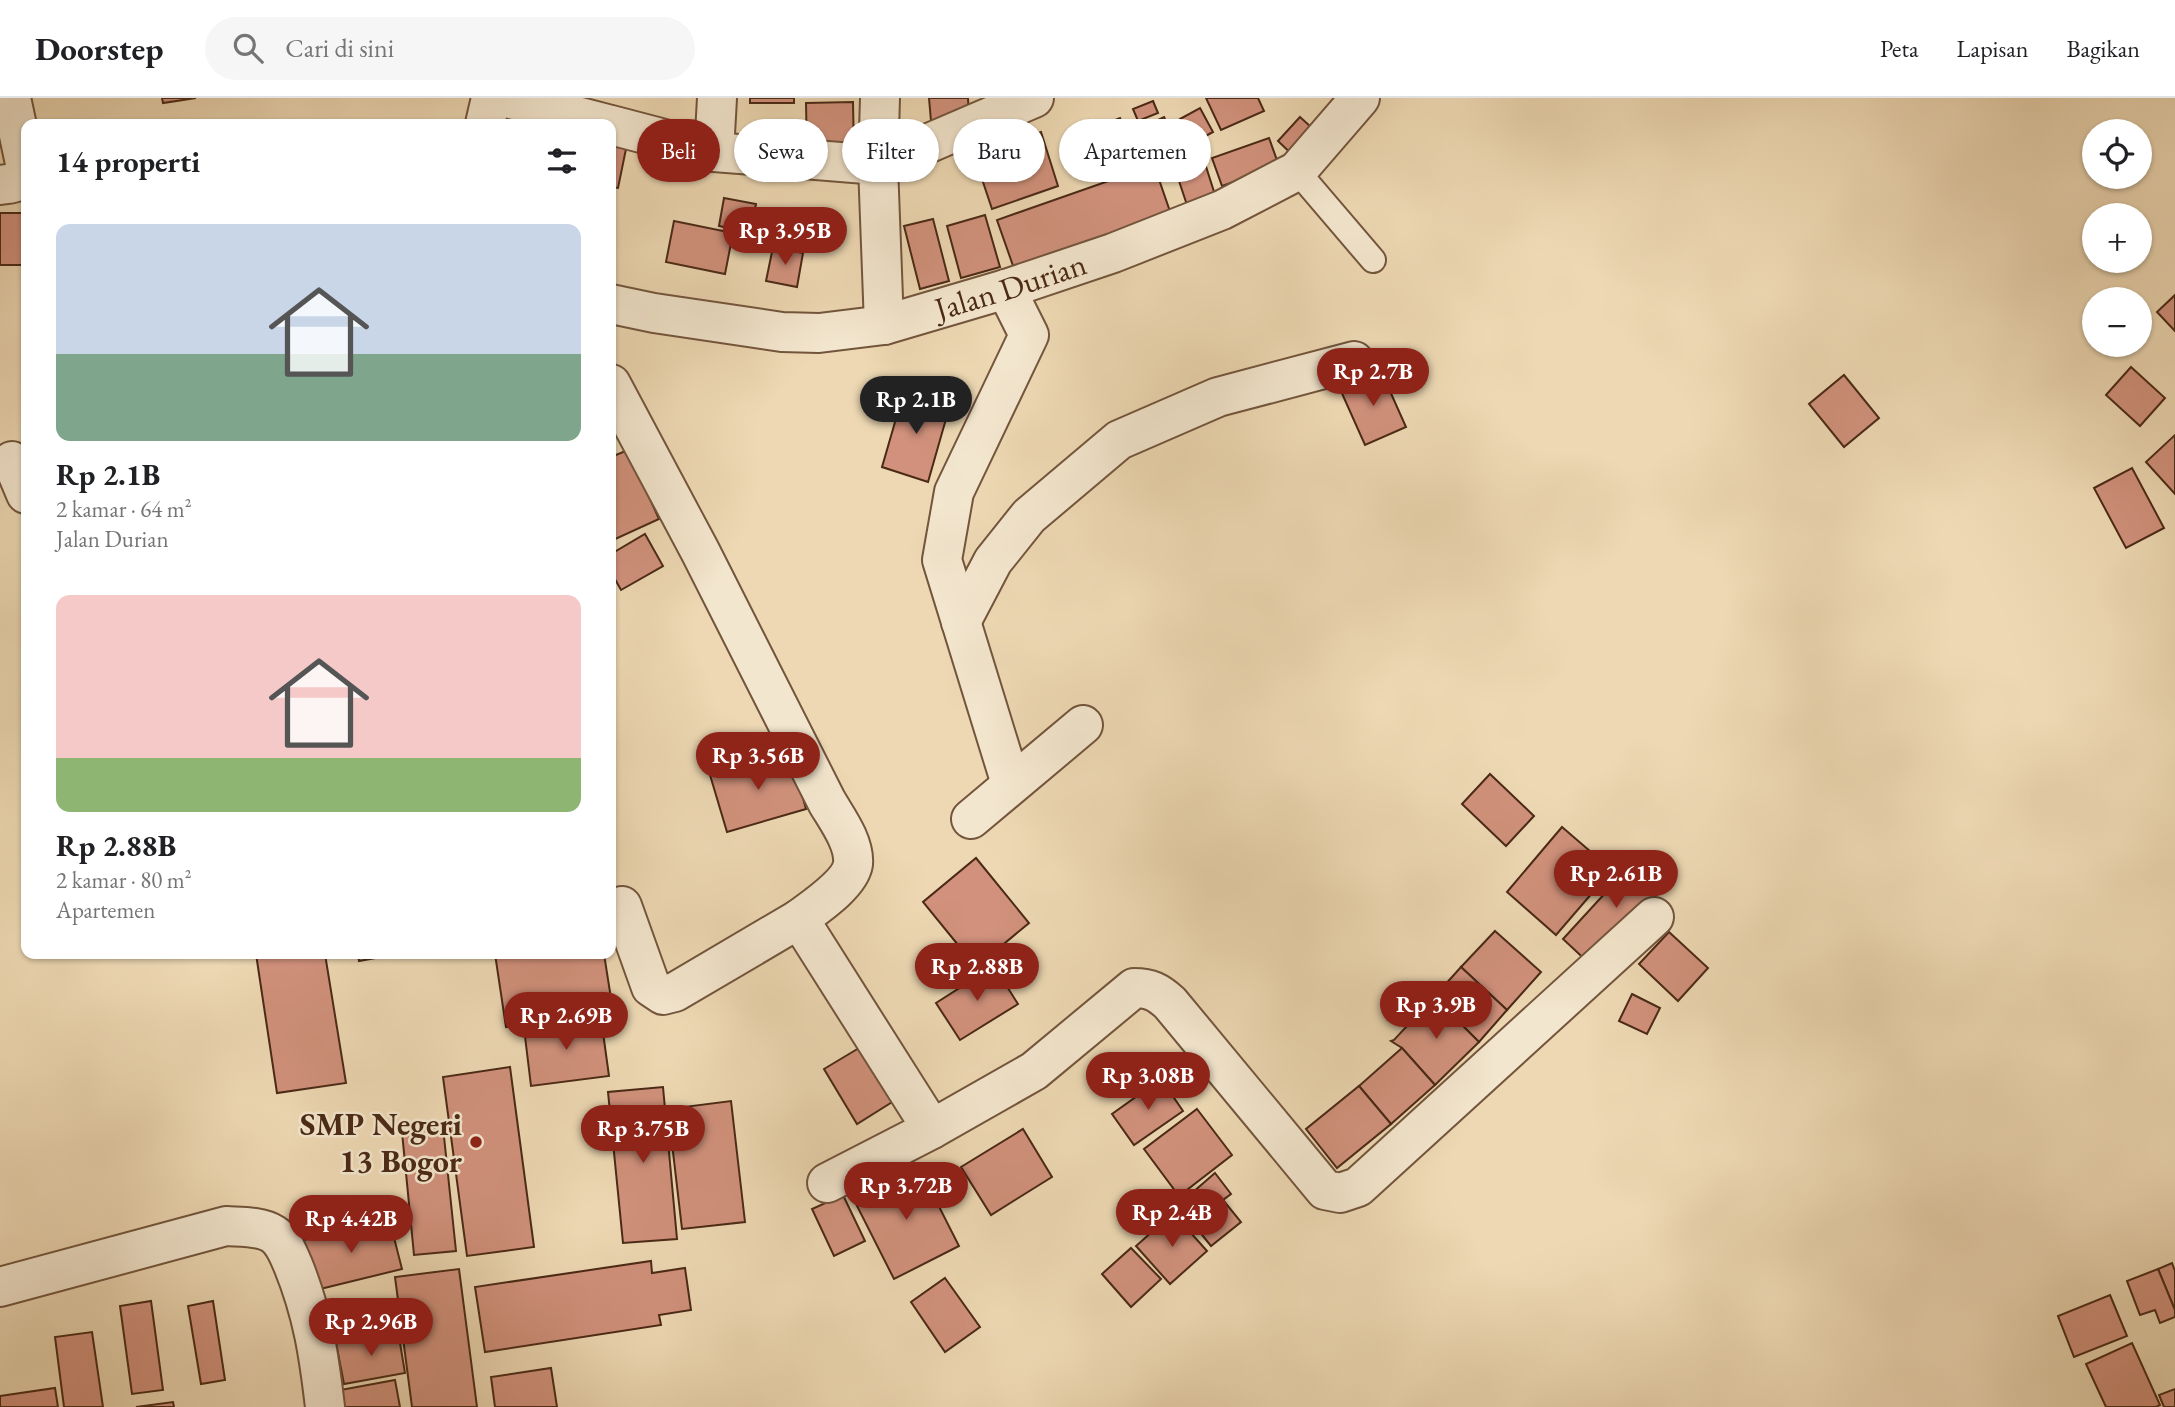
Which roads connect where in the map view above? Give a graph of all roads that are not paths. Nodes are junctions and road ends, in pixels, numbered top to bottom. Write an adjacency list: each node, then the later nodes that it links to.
1 (10, 98): 15 (street)
2 (491, 98): 8 (street)
3 (507, 98): 9 (street)
4 (717, 98): 10 (street)
5 (880, 98): 11 (street)
6 (1034, 98): 14 (street)
7 (1360, 98): 18 (street, Jalan Durian)
8 (486, 119)
9 (586, 119)
10 (716, 119)
11 (879, 119)
12 (616, 127): 13 (street)
13 (637, 132)
14 (939, 139)
15 (21, 146)
16 (720, 152): 17 (street)
17 (842, 162)
18 (1297, 171): 22 (lane); 23 (street, Jalan Durian)
19 (21, 179): 21 (street)
20 (879, 182): 25 (street)
21 (0, 185)
22 (1373, 260)
23 (1006, 289): 25 (street, Jalan Durian); 28 (street)
24 (616, 305): 25 (street, Jalan Durian)
25 (884, 325)
26 (1354, 360): 28 (street)
27 (616, 393): 34 (street)
28 (961, 622): 30 (street)
29 (1083, 725): 30 (street)
30 (1011, 784): 31 (street)
31 (971, 819)
32 (622, 906): 34 (street)
33 (1654, 917): 35 (street)
34 (799, 919): 35 (street)
35 (932, 1129): 36 (street)
36 (827, 1183)
37 (0, 1287): 38 (street)
38 (326, 1407)

